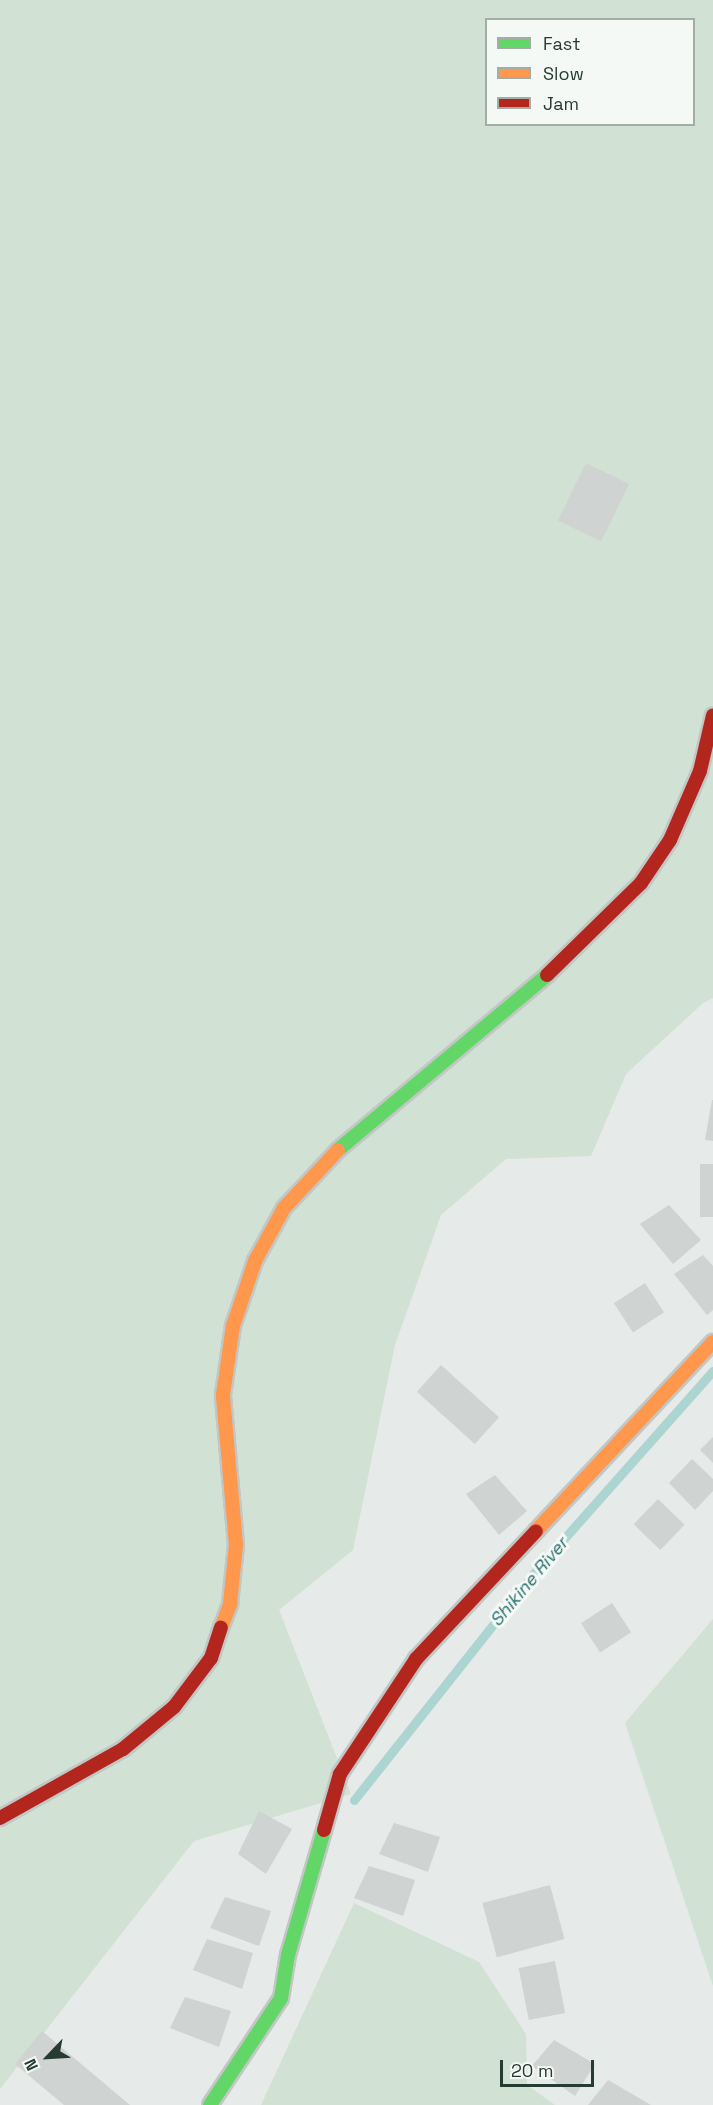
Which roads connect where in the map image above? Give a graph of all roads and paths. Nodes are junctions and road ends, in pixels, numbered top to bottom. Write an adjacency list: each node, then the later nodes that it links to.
1 (713, 715): 3 (street)
2 (713, 1342): 4 (street)
3 (0, 1818)
4 (210, 2105)

